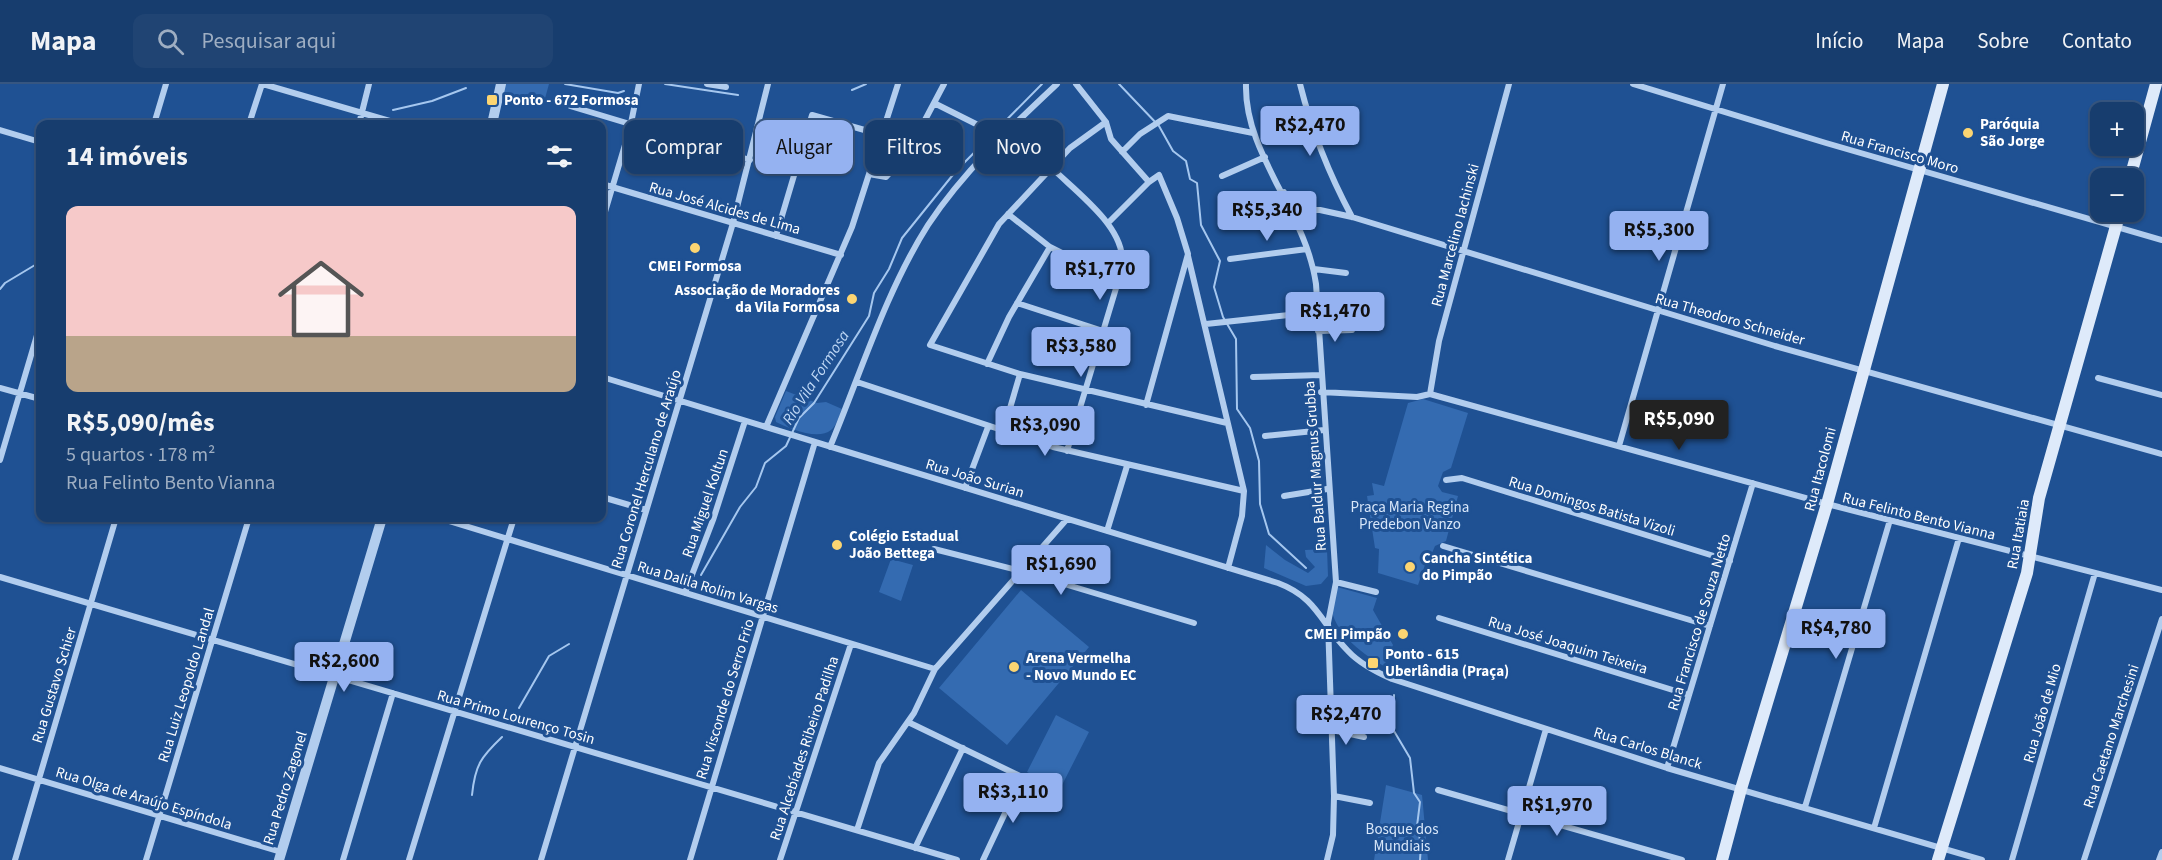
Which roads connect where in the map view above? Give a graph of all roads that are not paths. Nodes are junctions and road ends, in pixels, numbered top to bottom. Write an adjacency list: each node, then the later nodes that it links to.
1 (166, 84): 24 (street)
2 (262, 84): 23 (street); 25 (street)
3 (369, 84): 23 (street)
4 (501, 84): 28 (street)
5 (639, 84): 29 (street)
6 (708, 84): 19 (street)
7 (768, 84): 44 (street, Rua Coronel Herculano de Araújo)
8 (898, 84): 30 (street)
9 (944, 84): 20 (street)
10 (1057, 84): 91 (street)
11 (1077, 84): 33 (street)
12 (1246, 84): 37 (street, Rua Baldur Magnus Grubba)
13 (1300, 84): 60 (street)
14 (1509, 84): 69 (street, Rua Marcelino Iachinski)
15 (1633, 84): 22 (street, Rua Francisco Moro)
16 (1723, 84): 22 (street)
17 (1943, 84): 46 (main road, Rua Itacolomi)
18 (2156, 84): 45 (main road)
19 (726, 87)
20 (934, 103): 31 (street); 34 (street)
21 (570, 106): 32 (street)
22 (1716, 110): 46 (street, Rua Francisco Moro); 77 (street)
23 (362, 113): 26 (street); 27 (street)
24 (155, 120)
25 (250, 120)
26 (360, 120)
27 (386, 120)
28 (493, 120)
29 (633, 120)
30 (887, 120)
31 (926, 120)
32 (624, 121)
33 (1106, 122): 40 (street); 41 (street)
34 (975, 124)
35 (0, 130): 38 (street)
36 (865, 130): 65 (street)
37 (1253, 133): 40 (street); 42 (street, Rua Baldur Magnus Grubba)
38 (36, 141)
39 (624, 149): 54 (street)
40 (1122, 152): 52 (street)
41 (1063, 155)
42 (1265, 157): 51 (street); 55 (street, Rua Baldur Magnus Grubba)
43 (743, 158): 44 (street)
44 (750, 160): 62 (street, Rua Coronel Herculano de Araújo)
45 (2133, 168)
46 (1919, 170): 64 (street, Rua Francisco Moro); 85 (main road, Rua Itacolomi)
47 (869, 174): 48 (street); 71 (street)
48 (890, 174)
49 (1045, 174): 58 (street)
50 (1058, 174): 63 (street)
51 (1222, 176)
52 (1149, 182): 63 (street); 70 (street)
53 (606, 185): 54 (street, Rua José Alcides de Lima)
54 (612, 187): 56 (street); 62 (street, Rua José Alcides de Lima)
55 (1284, 192): 57 (street, Rua Baldur Magnus Grubba); 59 (street)
56 (606, 208)
57 (1293, 210): 60 (street, Rua Theodoro Schneider); 68 (street, Rua Baldur Magnus Grubba)
58 (1008, 214): 67 (street); 84 (street)
59 (1221, 216)
60 (1352, 217): 69 (street, Rua Theodoro Schneider)
61 (2117, 222): 64 (main road, Rua Itatiaia)
62 (733, 223): 65 (street, Rua José Alcides de Lima); 99 (street, Rua Coronel Herculano de Araújo)
63 (1108, 223): 81 (street)
64 (2116, 227): 66 (street, Rua Francisco Moro); 103 (main road, Rua Itatiaia)
65 (776, 236): 71 (street, Rua José Alcides de Lima)
66 (2162, 240)
67 (1050, 248): 72 (street); 76 (street)
68 (1307, 249): 73 (street); 74 (street, Rua Baldur Magnus Grubba)
69 (1463, 252): 77 (street, Rua Theodoro Schneider); 96 (street, Rua Marcelino Iachinski)
70 (1188, 254): 79 (street); 100 (street)
71 (841, 255): 104 (street)
72 (1074, 259)
73 (1230, 259)
74 (1314, 269): 75 (street); 78 (street, Rua Baldur Magnus Grubba)
75 (1346, 273)
76 (1017, 303): 81 (street); 84 (street)
77 (1658, 310): 85 (street, Rua Theodoro Schneider); 110 (street)
78 (1317, 312): 79 (street); 82 (street, Rua Baldur Magnus Grubba)
79 (1206, 324): 102 (street)
80 (1352, 330): 82 (street)
81 (1103, 331): 93 (street)
82 (1318, 331): 87 (street, Rua Baldur Magnus Grubba)
83 (36, 339): 95 (street)
84 (987, 364): 86 (street)
85 (1863, 369): 103 (street, Rua Theodoro Schneider); 123 (main road, Rua Itacolomi)
86 (1020, 374): 93 (street); 107 (street)
87 (1320, 375): 88 (street); 94 (street, Rua Baldur Magnus Grubba)
88 (1253, 377)
89 (606, 378): 99 (street, Rua João Surian)
90 (2098, 378): 97 (street)
91 (857, 382): 105 (street); 111 (street)
92 (0, 388): 95 (street)
93 (1085, 391): 100 (street); 112 (street)
94 (1322, 392): 96 (street, Rua Felinto Bento Vianna); 106 (street, Rua Baldur Magnus Grubba)
95 (20, 393): 98 (street); 114 (street)
96 (1430, 394): 110 (street, Rua Felinto Bento Vianna)
97 (2162, 395)
98 (36, 398)
99 (679, 401): 101 (street, Rua João Surian); 124 (street, Rua Coronel Herculano de Araújo)
100 (1146, 405): 102 (street)
101 (745, 421): 104 (street, Rua João Surian); 147 (street, Rua Miguel Koltun)
102 (1227, 423): 120 (street)
103 (2060, 425): 113 (street, Rua Theodoro Schneider); 137 (main road, Rua Itatiaia)
104 (766, 427): 109 (street, Rua João Surian)
105 (988, 427): 107 (street); 118 (street)
106 (1324, 430): 108 (street); 119 (street, Rua Baldur Magnus Grubba)
107 (1003, 432): 112 (street)
108 (1264, 436)
109 (815, 442): 111 (street, Rua João Surian); 149 (street, Rua Visconde do Serro Frio)
110 (1619, 446): 117 (street, Rua Felinto Bento Vianna)
111 (830, 447): 118 (street, Rua João Surian)
112 (1067, 451): 115 (street)
113 (2162, 454)
114 (0, 460)
115 (1127, 466): 120 (street); 132 (street)
116 (1446, 480): 138 (street, Rua Domingos Batista Vizoli)
117 (1753, 483): 123 (street, Rua Felinto Bento Vianna); 138 (street, Rua Francisco de Souza Netto)
118 (965, 488): 125 (street, Rua João Surian)
119 (1328, 489): 121 (street); 144 (street, Rua Baldur Magnus Grubba)
120 (1244, 491): 139 (street)
121 (1284, 496)
122 (606, 498): 124 (street)
123 (1827, 504): 126 (street, Rua Felinto Bento Vianna); 172 (main road, Rua Itacolomi)
124 (646, 510): 142 (street, Rua Coronel Herculano de Araújo)
125 (1067, 519): 132 (street, Rua João Surian); 140 (street)
126 (1890, 520): 134 (street, Rua Felinto Bento Vianna); 176 (street)
127 (115, 522): 148 (street, Rua Gustavo Schier)
128 (248, 522): 155 (street, Rua Luiz Leopoldo Landal)
129 (381, 522): 158 (street, Rua Pedro Zagonel)
130 (453, 522): 133 (street, Rua Dalila Rolim Vargas)
131 (513, 522): 133 (street)
132 (1107, 531): 139 (street, Rua João Surian)
133 (507, 538): 142 (street, Rua Dalila Rolim Vargas); 161 (street)
134 (1959, 538): 137 (street, Rua Felinto Bento Vianna); 180 (street)
135 (1443, 546): 154 (street)
136 (934, 549): 140 (street)
137 (2030, 556): 141 (street, Rua Felinto Bento Vianna); 184 (main road, Rua Itatiaia)
138 (1730, 561): 154 (street, Rua Francisco de Souza Netto)
139 (1228, 568): 153 (street, Rua João Surian)
140 (1021, 572): 152 (street); 157 (street)
141 (2095, 573): 145 (street, Rua Felinto Bento Vianna); 200 (street, Rua João de Mio)
142 (627, 575): 147 (street, Rua Dalila Rolim Vargas); 166 (street, Rua Coronel Herculano de Araújo)
143 (0, 576): 148 (street, Rua Primo Lourenço Tosin)
144 (1335, 582): 146 (street); 153 (street, Rua Baldur Magnus Grubba)
145 (2162, 590)
146 (1376, 592)
147 (685, 593): 149 (street, Rua Dalila Rolim Vargas)
148 (91, 603): 155 (street, Rua Primo Lourenço Tosin); 170 (street, Rua Gustavo Schier)
149 (763, 616): 156 (street, Rua Dalila Rolim Vargas); 171 (street, Rua Visconde do Serro Frio)
150 (1439, 618): 160 (street, Rua José Joaquim Teixeira)
151 (2162, 619): 201 (street, Rua Caetano Marchesini)
152 (1194, 623)
153 (1328, 624): 163 (street, Rua Carlos Blanck); 164 (street, Rua Baldur Magnus Grubba)
154 (1710, 626): 160 (street, Rua Francisco de Souza Netto)
155 (212, 639): 158 (street, Rua Primo Lourenço Tosin); 179 (street, Rua Luiz Leopoldo Landal)
156 (852, 644): 157 (street, Rua Dalila Rolim Vargas); 177 (street, Rua Alcebíades Ribeiro Padilha)
157 (935, 669): 162 (street)
158 (334, 676): 159 (street, Rua Primo Lourenço Tosin); 185 (street, Rua Pedro Zagonel)
159 (393, 693): 161 (street, Rua Primo Lourenço Tosin); 188 (street)
160 (1689, 695): 169 (street, Rua Francisco de Souza Netto)
161 (456, 712): 166 (street, Rua Primo Lourenço Tosin); 189 (street)
162 (908, 722): 167 (street); 181 (street)
163 (1546, 729): 169 (street, Rua Carlos Blanck); 178 (street)
164 (1332, 730): 165 (street); 174 (street, Rua Baldur Magnus Grubba)
165 (1364, 737)
166 (575, 747): 171 (street, Rua Primo Lourenço Tosin); 190 (street, Rua Coronel Herculano de Araújo)
167 (963, 748): 182 (street); 194 (street)
168 (0, 768): 170 (street, Rua Olga de Araújo Espíndola)
169 (1667, 768): 172 (street, Rua Carlos Blanck)
170 (39, 779): 179 (street, Rua Olga de Araújo Espíndola); 186 (street, Rua Gustavo Schier)
171 (712, 787): 177 (street, Rua Primo Lourenço Tosin); 191 (street, Rua Visconde do Serro Frio)
172 (1741, 789): 176 (street, Rua Carlos Blanck); 198 (main road, Rua Itacolomi)
173 (1438, 790): 178 (street)
174 (1334, 796): 175 (street); 195 (street, Rua Baldur Magnus Grubba)
175 (1370, 803)
176 (1805, 807): 180 (street, Rua Carlos Blanck)
177 (795, 812): 181 (street, Rua Primo Lourenço Tosin); 192 (street, Rua Alcebíades Ribeiro Padilha)
178 (1521, 814): 196 (street); 197 (street)
179 (159, 815): 185 (street, Rua Olga de Araújo Espíndola); 187 (street, Rua Luiz Leopoldo Landal)
180 (1874, 828): 184 (street, Rua Carlos Blanck)
181 (856, 830): 182 (street, Rua Primo Lourenço Tosin)
182 (915, 848): 193 (street, Rua Primo Lourenço Tosin)
183 (2162, 852): 202 (street)
184 (1940, 854): 199 (street, Rua Carlos Blanck)
185 (280, 856)
186 (15, 860)
187 (146, 860)
188 (343, 860)
189 (409, 860)
190 (541, 860)
191 (690, 860)
192 (780, 860)
193 (957, 860)
194 (983, 860)
195 (1327, 860)
196 (1508, 860)
197 (1682, 860)
198 (1722, 860)
199 (1982, 860)
200 (2012, 860)
201 (2084, 860)
202 (2159, 860)

